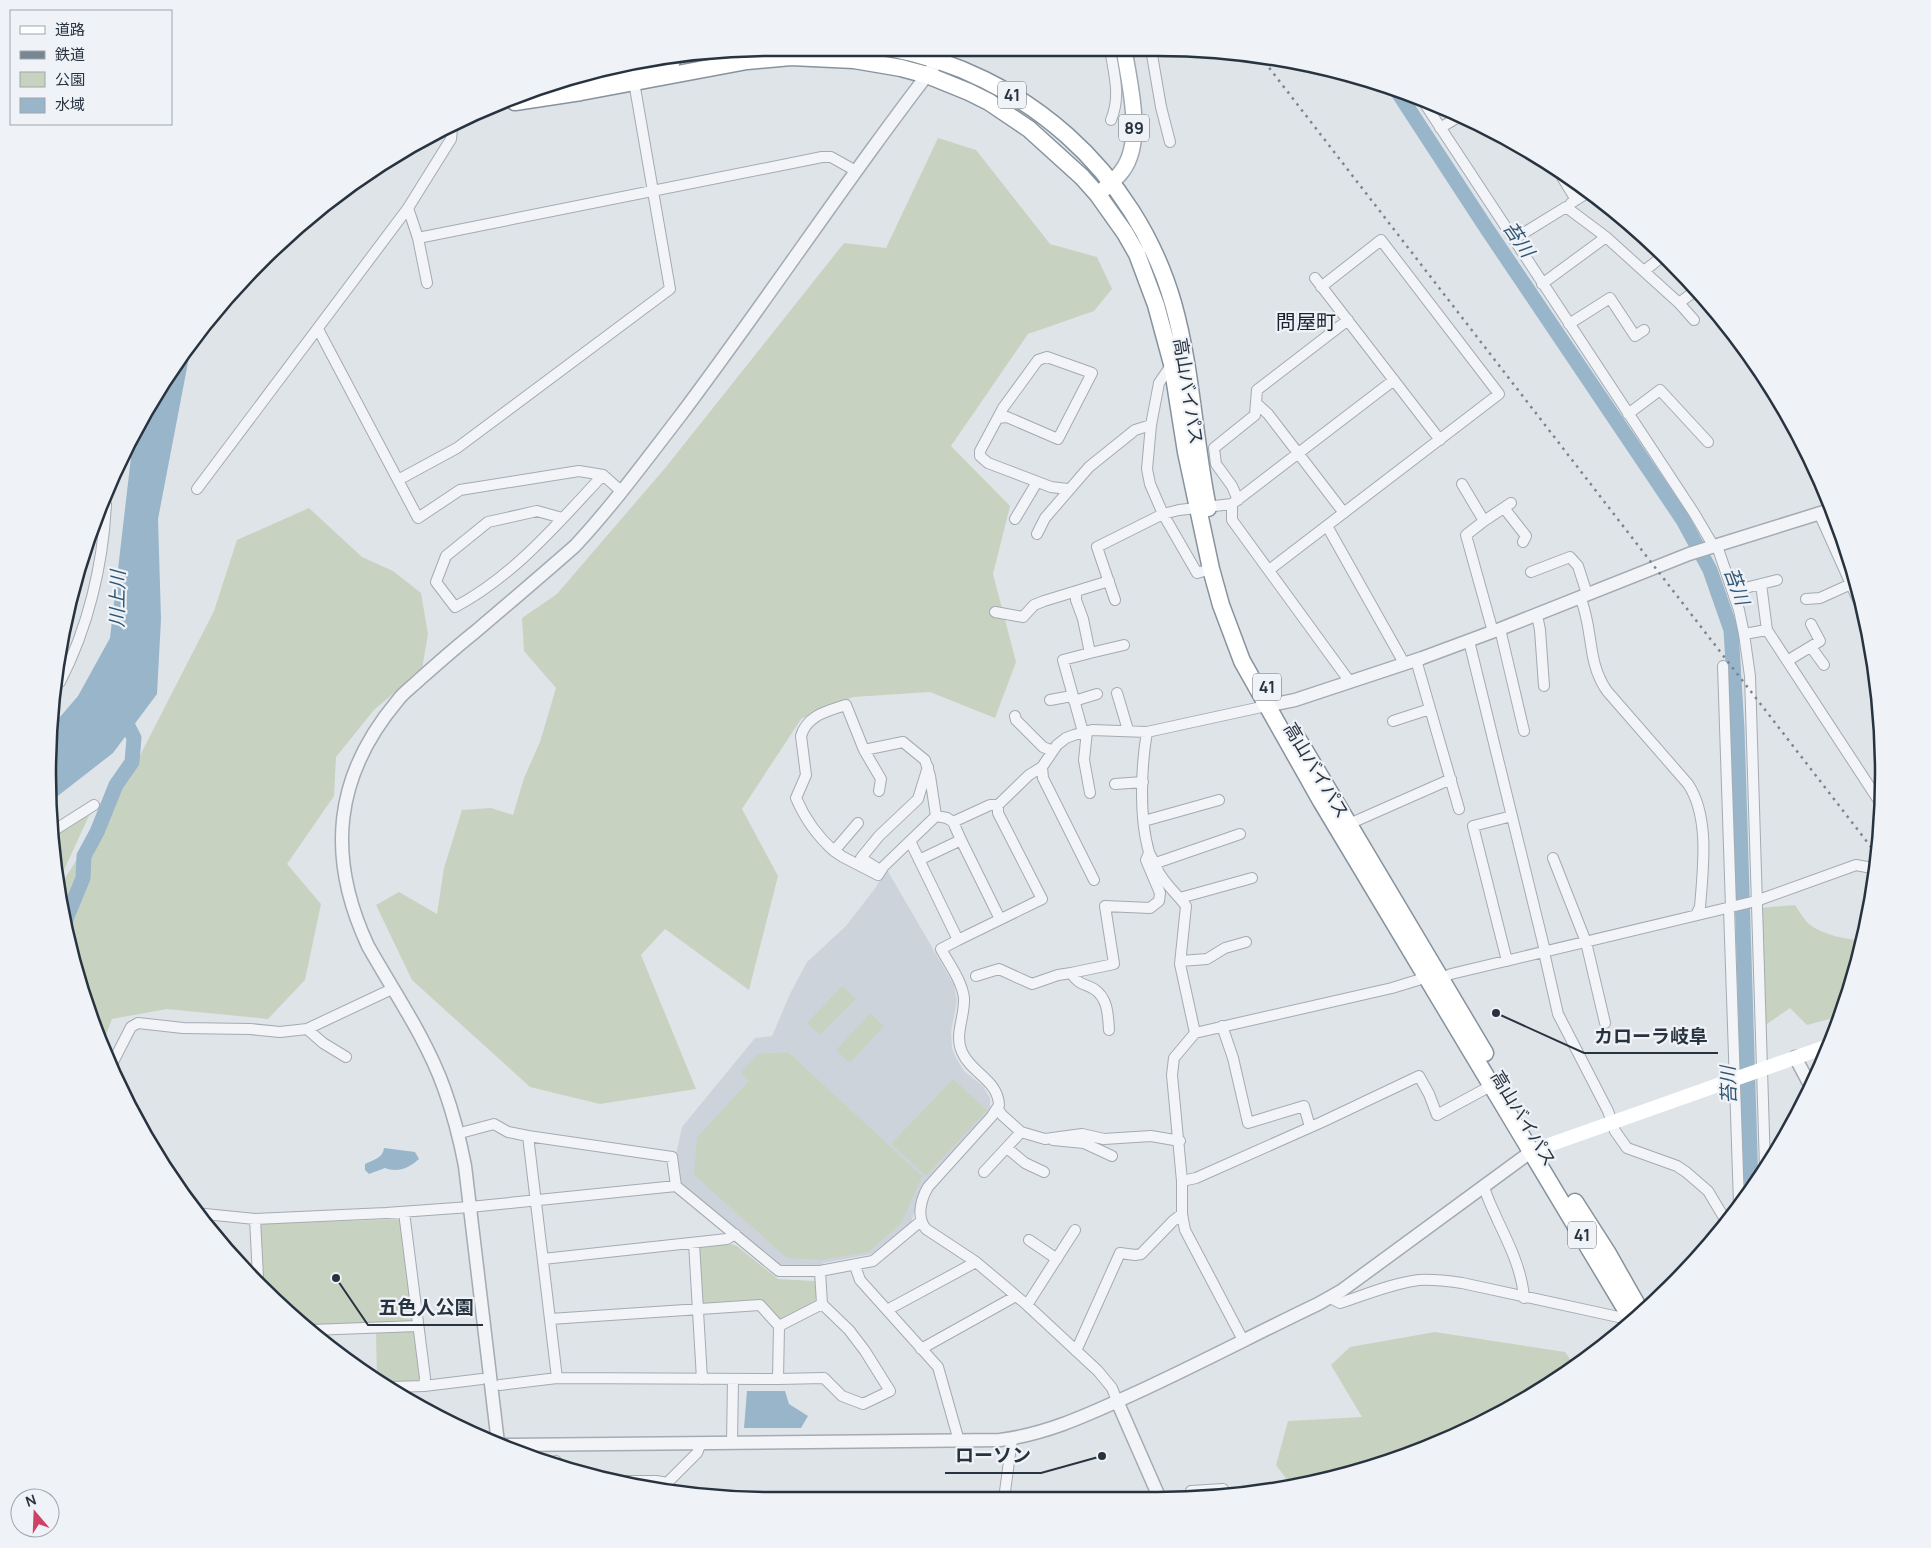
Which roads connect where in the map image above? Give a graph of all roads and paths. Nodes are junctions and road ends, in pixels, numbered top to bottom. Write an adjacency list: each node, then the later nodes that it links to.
1 (941, 56): 6 (street)
2 (946, 56): 16 (highway, 41)
3 (1111, 56): 10 (street)
4 (1125, 56): 16 (main road, 89)
5 (1152, 56): 14 (street)
6 (927, 75): 7 (highway, 41); 15 (street); 19 (highway, 41)
7 (634, 82): 8 (highway, 41); 18 (street)
8 (528, 100)
9 (1428, 110): 12 (street)
10 (1111, 120)
11 (1453, 120): 12 (street)
12 (1440, 128): 26 (street)
13 (452, 133): 23 (street)
14 (1170, 142)
15 (856, 171): 18 (street); 53 (street)
16 (1111, 182): 19 (main road, 89); 55 (highway, 高山バイパス / 41)
17 (1567, 185): 21 (street)
18 (654, 192): 24 (street); 48 (street)
19 (1098, 195): 38 (highway, 高山バイパス / 41)
20 (1582, 196): 21 (street)
21 (1576, 200): 22 (street)
22 (1566, 207): 25 (street); 26 (street)
23 (408, 208): 24 (street); 36 (street)
24 (418, 238): 29 (street)
25 (1606, 238): 28 (street); 30 (street)
26 (1514, 239): 30 (street)
27 (1658, 260): 28 (street)
28 (1644, 271): 32 (street)
29 (427, 284)
30 (1542, 284): 35 (street)
31 (1691, 294): 32 (street)
32 (1679, 304): 34 (street)
33 (1348, 320): 39 (street); 40 (street); 44 (street)
34 (1694, 320)
35 (1569, 324): 37 (street); 41 (street)
36 (318, 330): 48 (street); 51 (street)
37 (1644, 330)
38 (1172, 364): 43 (street); 55 (highway, 高山バイパス / 41)
39 (1394, 380): 44 (street); 46 (street)
40 (1256, 403): 46 (street); 54 (street)
41 (1628, 414): 45 (street); 66 (street)
42 (998, 418): 42 (street); 49 (street)
43 (1151, 425): 52 (street); 59 (street)
44 (1440, 440): 57 (street)
45 (1708, 442)
46 (1298, 454): 54 (street); 57 (street)
47 (603, 475): 48 (street); 53 (street); 60 (street)
48 (398, 480)
49 (1037, 482): 52 (street); 61 (street)
50 (1462, 484): 62 (street)
51 (197, 489)
52 (1068, 490): 64 (street)
53 (622, 492): 156 (street)
54 (1235, 502): 55 (street); 69 (street)
55 (1202, 507): 59 (street); 68 (highway, 高山バイパス / 41); 101 (highway, 高山バイパス / 41)
56 (1825, 512): 66 (street); 67 (street)
57 (1344, 513): 63 (street)
58 (105, 514): 94 (street)
59 (1163, 514): 68 (street); 72 (street)
60 (562, 518): 60 (street)
61 (1015, 519)
62 (1484, 521): 65 (street); 84 (street)
63 (1327, 526): 69 (street); 90 (street)
64 (1037, 534)
65 (1523, 542)
66 (1714, 547): 75 (street); 77 (street)
67 (1840, 554)
68 (1211, 569): 101 (highway, 高山バイパス / 41)
69 (1269, 570): 95 (street)
70 (1532, 572): 77 (street)
71 (1777, 580): 73 (street)
72 (1109, 581): 76 (street); 79 (street)
73 (1760, 584): 75 (street); 83 (street)
74 (1849, 585): 78 (street)
75 (1733, 591): 85 (street)
76 (1076, 592): 80 (street); 89 (street)
77 (1584, 596): 81 (street); 145 (street)
78 (1806, 599)
79 (1115, 600)
80 (995, 612)
81 (1537, 615): 84 (street); 96 (street)
82 (1811, 624): 88 (street)
83 (1767, 630): 85 (street); 91 (street)
84 (1496, 631): 86 (street); 106 (street)
85 (1744, 634): 143 (street)
86 (1468, 641): 90 (street); 124 (street)
87 (1124, 645): 89 (street)
88 (1811, 647): 91 (street); 92 (street)
89 (1090, 653): 99 (street)
90 (1410, 661): 95 (street); 102 (street)
91 (1787, 661): 117 (street)
92 (1824, 665)
93 (1723, 666): 144 (street)
94 (63, 676)
95 (1350, 682): 101 (street)
96 (1544, 686)
97 (1117, 693): 105 (street)
98 (1097, 694): 99 (street)
99 (1073, 698): 100 (street); 107 (street)
100 (1050, 700)
101 (1272, 705): 108 (street); 128 (highway, 高山バイパス / 41); 155 (highway, 高山バイパス / 41)
102 (1430, 709): 104 (street); 113 (street)
103 (1015, 716): 110 (street)
104 (1393, 721)
105 (1128, 730): 107 (street); 108 (street)
106 (1524, 731)
107 (1085, 732): 110 (street); 118 (street)
108 (1147, 732): 114 (street)
109 (864, 750): 111 (street); 116 (street); 133 (street)
110 (1053, 751): 112 (street)
111 (928, 767): 123 (street); 139 (street)
112 (1042, 768): 121 (street); 141 (street)
113 (1451, 780): 122 (street); 128 (street)
114 (1143, 782): 115 (street); 125 (street)
115 (1115, 784)
116 (879, 791)
117 (1874, 792)
118 (1090, 793)
119 (1219, 800): 125 (street)
120 (94, 805): 129 (street)
121 (998, 805): 126 (street); 146 (street)
122 (1459, 809)
123 (936, 816): 126 (street); 132 (street)
124 (1512, 816): 150 (street); 152 (street)
125 (1144, 820): 134 (street)
126 (953, 822): 131 (street)
127 (858, 823): 133 (street)
128 (1350, 824): 155 (highway, 高山バイパス / 41)
129 (59, 827)
130 (1240, 834): 137 (street)
131 (961, 840): 136 (street); 146 (street)
132 (910, 841): 136 (street); 139 (street)
133 (834, 851): 139 (street)
134 (1149, 854): 137 (street); 153 (street)
135 (1553, 858): 149 (street)
136 (919, 860): 147 (street)
137 (1156, 863): 142 (street)
138 (1869, 867): 143 (street)
139 (881, 870)
140 (1252, 878): 142 (street)
141 (1094, 880)
142 (1180, 898): 151 (street)
143 (1755, 902): 144 (street); 166 (street)
144 (1731, 907): 145 (street); 167 (street)
145 (1696, 915): 149 (street)
146 (1000, 919): 147 (street)
147 (958, 940): 170 (street)
148 (1246, 942): 151 (street)
149 (1586, 942): 150 (street); 157 (street)
150 (1544, 952): 152 (street); 171 (street)
151 (1180, 961): 161 (street)
152 (1507, 961): 155 (street)
153 (1071, 973): 154 (street); 160 (street)
154 (976, 976)
155 (1434, 977): 158 (street); 179 (highway, 高山バイパス / 41)
156 (392, 989): 159 (street); 189 (street)
157 (1604, 1023)
158 (1222, 1026): 161 (street); 172 (street)
159 (306, 1029): 163 (street); 165 (street)
160 (1109, 1030)
161 (1195, 1033): 177 (street)
162 (1820, 1049): 164 (main road)
163 (346, 1057)
164 (1795, 1057): 166 (main road); 168 (street)
165 (115, 1058)
166 (1760, 1069): 167 (main road); 181 (street)
167 (1736, 1078): 171 (main road); 187 (street)
168 (1807, 1079)
169 (1485, 1089): 172 (street)
170 (998, 1109): 174 (street); 195 (street)
171 (1611, 1122): 179 (main road); 193 (street)
172 (1310, 1127): 184 (street)
173 (464, 1132): 175 (street)
174 (1021, 1132): 176 (street); 178 (street)
175 (528, 1136): 185 (street); 188 (street)
176 (1045, 1138): 177 (street); 180 (street)
177 (1180, 1141): 184 (street)
178 (1007, 1148): 182 (street); 183 (street)
179 (1536, 1149): 186 (street); 213 (highway, 高山バイパス / 41)
180 (1112, 1156)
181 (1764, 1156)
182 (984, 1172)
183 (1044, 1172)
184 (1182, 1181): 192 (street)
185 (676, 1186): 188 (street); 197 (street)
186 (1484, 1186): 207 (street); 208 (street)
187 (1739, 1194)
188 (536, 1200): 189 (street); 200 (street)
189 (470, 1207): 190 (street); 231 (street)
190 (404, 1212): 194 (street); 216 (street)
191 (208, 1214): 194 (street)
192 (1182, 1214): 219 (street); 221 (street)
193 (1722, 1215)
194 (255, 1219): 205 (street)
195 (921, 1221): 202 (street); 203 (street)
196 (1075, 1230): 201 (street)
197 (735, 1234): 199 (street); 204 (street)
198 (1028, 1240): 201 (street)
199 (694, 1243): 200 (street); 211 (street)
200 (543, 1259): 215 (street)
201 (1056, 1259): 210 (street)
202 (976, 1262): 206 (street); 212 (street)
203 (855, 1266): 204 (street); 212 (street)
204 (820, 1271): 209 (street)
205 (258, 1273)
206 (1016, 1296): 210 (street); 220 (street)
207 (1330, 1298): 208 (street); 219 (street)
208 (1524, 1298): 214 (street)
209 (822, 1304): 217 (street); 226 (street)
210 (1027, 1305): 221 (street)
211 (698, 1308): 215 (street); 217 (street); 224 (street)
212 (887, 1310): 220 (street)
213 (1632, 1312)
214 (1626, 1317)
215 (550, 1319): 222 (street)
216 (418, 1326): 218 (street); 228 (street)
217 (779, 1326): 226 (street)
218 (320, 1330)
219 (1243, 1340): 230 (street)
220 (921, 1349): 233 (street)
221 (1076, 1351): 230 (street)
222 (557, 1378): 224 (street); 227 (street)
223 (482, 1379): 228 (street)
224 (702, 1379): 225 (street)
225 (733, 1379): 226 (street); 234 (street)
226 (778, 1379)
227 (500, 1385)
228 (424, 1386): 229 (street)
229 (400, 1387)
230 (1118, 1401): 232 (street); 241 (street)
231 (497, 1436)
232 (1012, 1439): 233 (street); 240 (street)
233 (959, 1441): 234 (street)
234 (732, 1442): 235 (street)
235 (702, 1443): 236 (street); 237 (street)
236 (519, 1445)
237 (667, 1484)
238 (1223, 1488): 239 (street)
239 (1200, 1490)
240 (1005, 1492)
241 (1157, 1492)

